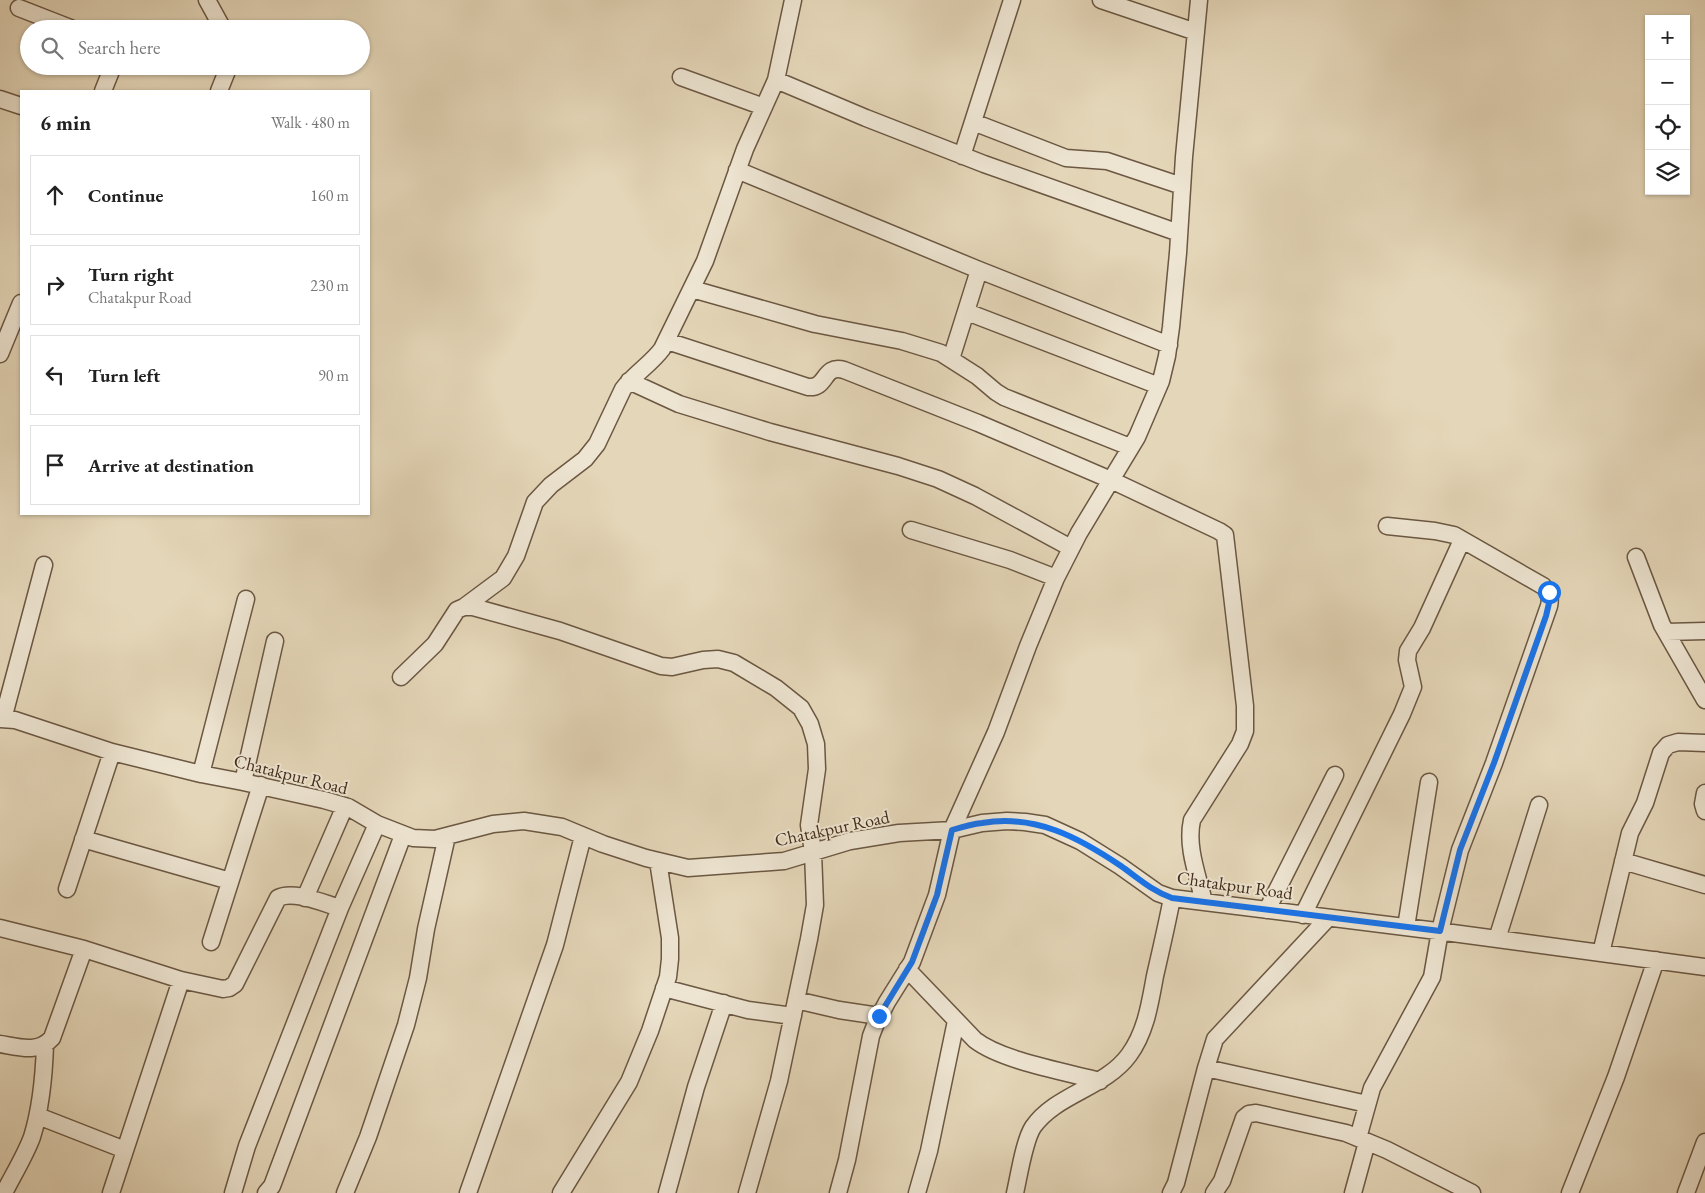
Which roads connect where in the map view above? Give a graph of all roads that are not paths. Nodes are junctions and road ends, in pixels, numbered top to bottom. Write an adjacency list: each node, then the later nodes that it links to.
1 (207, 0): 8 (street)
2 (793, 0): 13 (street)
3 (1012, 0): 19 (street)
4 (1101, 0): 9 (street)
5 (1199, 0): 9 (street)
6 (19, 8): 7 (street)
7 (50, 20)
8 (218, 20)
9 (1196, 32): 22 (street)
10 (109, 75): 14 (street)
11 (225, 75): 15 (street)
12 (681, 77): 18 (street)
13 (776, 80): 18 (street); 20 (street)
14 (103, 90)
15 (219, 90)
16 (0, 99): 17 (street)
17 (20, 106)
18 (764, 108): 21 (street)
19 (973, 122): 20 (street); 22 (street)
20 (962, 156): 23 (street)
21 (737, 170): 24 (street); 25 (street)
22 (1182, 186): 23 (street)
23 (1180, 233): 29 (street)
24 (979, 270): 27 (street); 29 (street)
25 (692, 289): 28 (street); 31 (street)
26 (20, 305): 30 (street)
27 (967, 312): 31 (street); 33 (street)
28 (666, 341): 32 (street); 35 (street)
29 (1169, 345): 33 (street)
30 (0, 352)
31 (951, 358): 34 (street)
32 (629, 381): 39 (street); 44 (street)
33 (1159, 386): 34 (street)
34 (1130, 447): 35 (street)
35 (1111, 480): 39 (street); 76 (street)
36 (1387, 526): 38 (street)
37 (911, 530): 42 (street)
38 (1462, 540): 79 (street); 83 (street)
39 (1071, 548): 42 (street)
40 (1636, 557): 45 (street)
41 (44, 565): 50 (street)
42 (1056, 578): 63 (street)
43 (246, 599): 53 (street)
44 (464, 607): 48 (street); 68 (street)
45 (1666, 632): 46 (street); 49 (street)
46 (1705, 632)
47 (275, 641): 55 (street)
48 (401, 677)
49 (1705, 700)
50 (1, 719): 52 (street, Chatakpur Road)
51 (1705, 743): 70 (street)
52 (112, 752): 53 (street, Chatakpur Road); 67 (street)
53 (201, 774): 55 (street, Chatakpur Road)
54 (1335, 775): 78 (street)
55 (243, 782): 57 (street, Chatakpur Road)
56 (1429, 782): 81 (street)
57 (261, 785): 60 (street, Chatakpur Road); 71 (street)
58 (1705, 793): 61 (street)
59 (1539, 805): 84 (street)
60 (344, 806): 62 (street, Chatakpur Road); 74 (street)
61 (1705, 811)
62 (377, 824): 64 (street, Chatakpur Road); 77 (street)
63 (952, 830): 68 (street, Chatakpur Road); 75 (street, Chatakpur Road); 90 (street)
64 (403, 835): 65 (street, Chatakpur Road); 111 (street)
65 (448, 836): 66 (street, Chatakpur Road); 112 (street)
66 (583, 836): 69 (street, Chatakpur Road); 113 (street)
67 (83, 839): 71 (street); 73 (street)
68 (813, 852): 69 (street, Chatakpur Road); 93 (street)
69 (658, 861): 92 (street)
70 (1623, 861): 72 (street); 87 (street)
71 (230, 881): 85 (street)
72 (1705, 885)
73 (67, 889)
74 (305, 898): 77 (street); 91 (street)
75 (1172, 898): 76 (street, Chatakpur Road); 101 (street)
76 (1204, 902): 78 (street, Chatakpur Road)
77 (340, 908): 110 (street)
78 (1268, 910): 79 (street, Chatakpur Road)
79 (1303, 915): 80 (street, Chatakpur Road)
80 (1328, 918): 81 (street, Chatakpur Road); 100 (street)
81 (1406, 927): 83 (street, Chatakpur Road)
82 (0, 928): 86 (street)
83 (1440, 931): 84 (street, Chatakpur Road); 102 (street)
84 (1497, 938): 87 (street, Chatakpur Road)
85 (211, 942)
86 (84, 949): 91 (street); 99 (street)
87 (1601, 953): 88 (street, Chatakpur Road)
88 (1656, 960): 89 (street, Chatakpur Road); 123 (street)
89 (1705, 967)
90 (907, 970): 96 (street); 97 (street)
91 (181, 980): 106 (street)
92 (664, 988): 94 (street); 114 (street)
93 (796, 1000): 95 (street); 96 (street)
94 (724, 1004): 95 (street); 115 (street)
95 (793, 1016): 116 (street)
96 (879, 1016): 117 (street)
97 (956, 1021): 101 (street); 118 (street)
98 (0, 1044): 99 (street)
99 (45, 1045): 103 (street)
100 (1206, 1068): 102 (street); 120 (street)
101 (1100, 1081): 119 (street)
102 (1367, 1104): 104 (street)
103 (38, 1116): 106 (street); 108 (street)
104 (1363, 1140): 107 (street); 121 (street); 122 (street)
105 (1705, 1142): 124 (street)
106 (125, 1150): 109 (street)
107 (1216, 1192)
108 (4, 1193)
109 (111, 1193)
110 (233, 1193)
111 (266, 1193)
112 (345, 1193)
113 (468, 1193)
114 (561, 1193)
115 (667, 1193)
116 (748, 1193)
117 (838, 1193)
118 (917, 1193)
119 (1015, 1193)
120 (1172, 1193)
121 (1353, 1193)
122 (1472, 1193)
123 (1570, 1193)
124 (1686, 1193)

